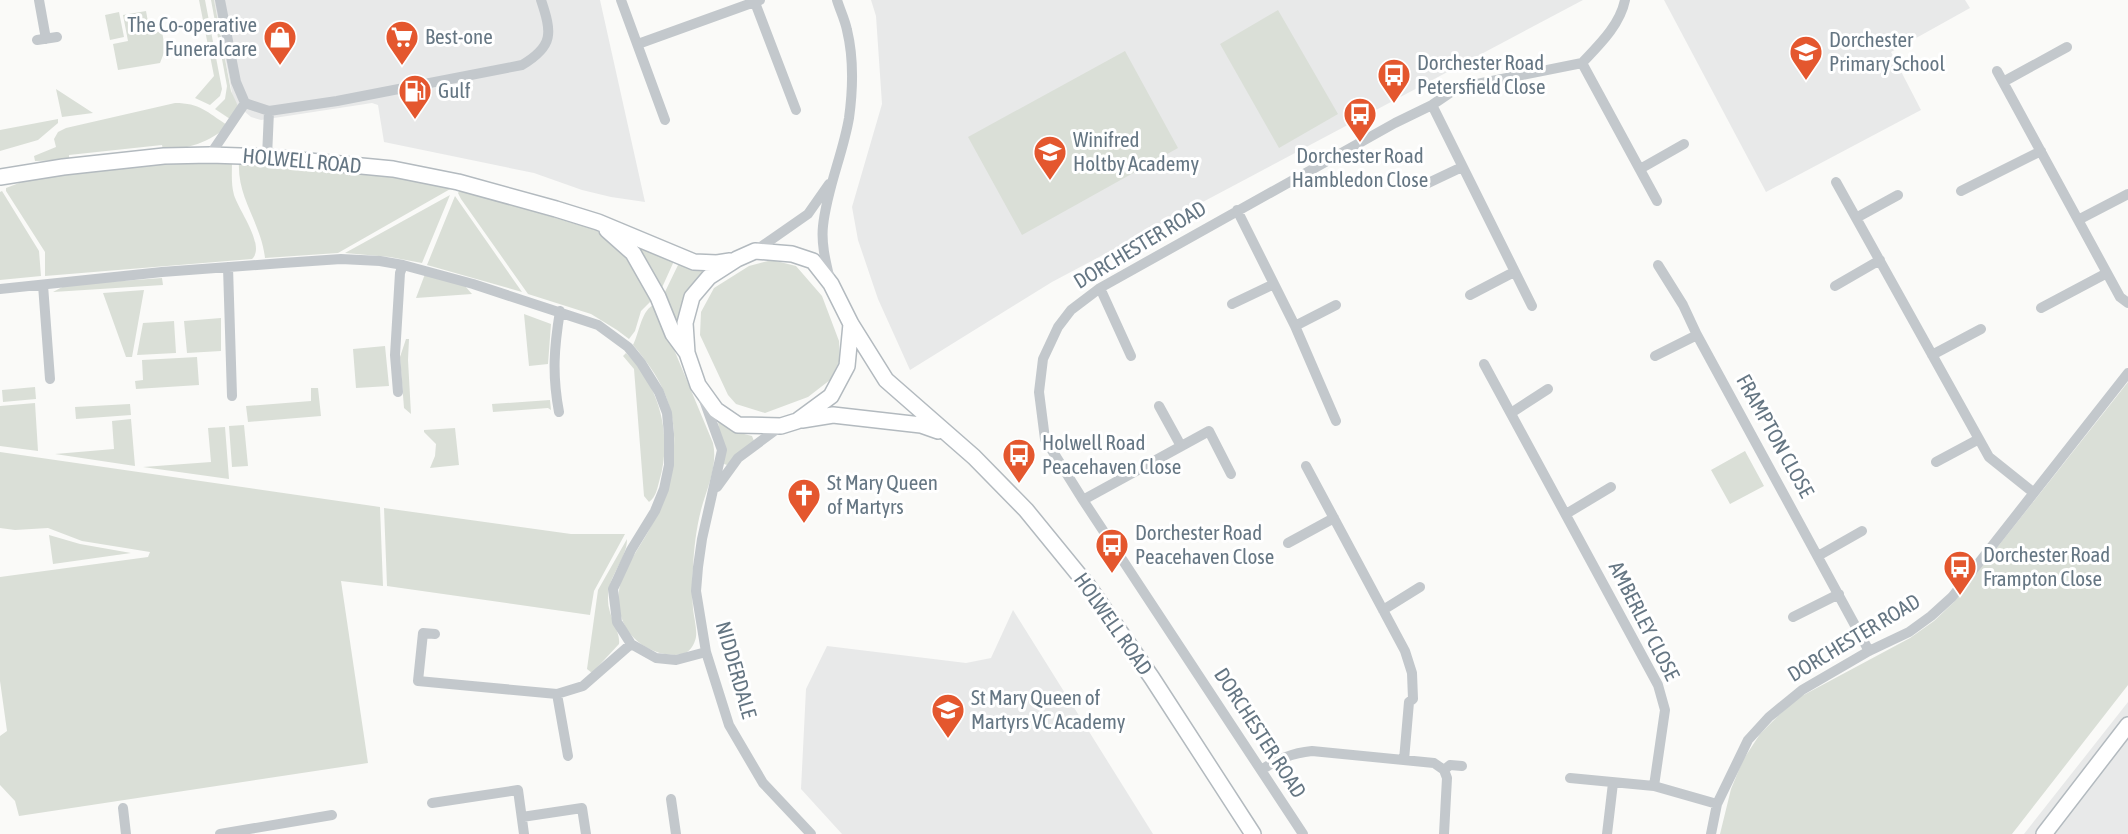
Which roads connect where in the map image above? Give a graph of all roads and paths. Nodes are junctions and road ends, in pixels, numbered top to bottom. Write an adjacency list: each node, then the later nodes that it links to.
1 (39, 0): 8 (street)
2 (220, 0): 14 (street)
3 (541, 0): 17 (street)
4 (621, 0): 9 (street)
5 (837, 0): 26 (street)
6 (1625, 0): 11 (street)
7 (756, 1): 9 (street); 16 (street)
8 (57, 37)
9 (638, 44): 18 (street)
10 (2067, 47): 13 (street)
11 (1582, 63): 15 (street, DORCHESTER ROAD); 24 (street)
12 (1997, 71): 13 (street)
13 (2003, 82): 20 (street)
14 (245, 103): 17 (street); 21 (street)
15 (1432, 105): 23 (street); 33 (street, DORCHESTER ROAD)
16 (796, 110)
17 (269, 111): 22 (street)
18 (664, 120)
19 (1684, 144): 24 (street)
20 (2041, 151): 29 (street); 35 (street)
21 (210, 155): 22 (street, HOLWELL ROAD); 25 (street, HOLWELL ROAD)
22 (267, 157): 36 (street, HOLWELL ROAD)
23 (1462, 167): 28 (street); 43 (street)
24 (1640, 169): 32 (street)
25 (0, 177)
26 (832, 180): 37 (street); 45 (street)
27 (1836, 183): 34 (street)
28 (1424, 185)
29 (1961, 191)
30 (2128, 194): 35 (street)
31 (1898, 195): 34 (street)
32 (1657, 201)
33 (1237, 210): 46 (street); 50 (street, DORCHESTER ROAD)
34 (1856, 218): 39 (street)
35 (2078, 220): 44 (street)
36 (598, 222): 38 (street, HOLWELL ROAD); 62 (street, HOLWELL ROAD)
37 (755, 251): 38 (street); 45 (street)
38 (737, 259): 62 (street)
39 (1880, 260): 48 (street); 63 (street)
40 (403, 265): 42 (street); 57 (street); 71 (street)
41 (1658, 265): 61 (street, FRAMPTON CLOSE)
42 (228, 267): 47 (street); 72 (street)
43 (1514, 272): 51 (street); 55 (street)
44 (2107, 273): 52 (street); 56 (street)
45 (831, 284): 58 (street)
46 (1274, 284): 53 (street); 59 (street)
47 (43, 285): 49 (street); 68 (street)
48 (1835, 286)
49 (0, 288)
50 (1100, 288): 64 (street); 88 (street, DORCHESTER ROAD)
51 (1470, 295)
52 (2128, 303)
53 (1232, 304)
54 (1336, 304): 59 (street)
55 (1532, 306)
56 (2041, 308)
57 (560, 311): 74 (street); 99 (street)
58 (851, 324): 76 (street); 79 (street, HOLWELL ROAD)
59 (1295, 326): 77 (street)
60 (1981, 330): 63 (street)
61 (1697, 335): 65 (street); 93 (street, FRAMPTON CLOSE)
62 (687, 353): 69 (street)
63 (1932, 355): 80 (street)
64 (1131, 356)
65 (1655, 356)
66 (1484, 364): 75 (street, AMBERLEY CLOSE)
67 (2128, 373): 87 (street, DORCHESTER ROAD)
68 (50, 379)
69 (698, 385): 78 (street); 86 (street, NIDDERDALE)
70 (1548, 389): 75 (street)
71 (398, 392)
72 (232, 396)
73 (1159, 406): 81 (street)
74 (559, 412)
75 (1510, 413): 89 (street, AMBERLEY CLOSE)
76 (797, 421): 78 (street); 79 (street, HOLWELL ROAD)
77 (1335, 421)
78 (781, 426): 86 (street, NIDDERDALE)
79 (947, 434): 125 (street, HOLWELL ROAD)
80 (1979, 439): 82 (street); 87 (street)
81 (1181, 446): 84 (street); 88 (street)
82 (1936, 462)
83 (1306, 466): 90 (street)
84 (1231, 474)
85 (1611, 487): 89 (street)
86 (714, 491): 101 (street, NIDDERDALE)
87 (2034, 494): 100 (street, DORCHESTER ROAD)
88 (1083, 500): 107 (street, DORCHESTER ROAD)
89 (1566, 514): 111 (street, AMBERLEY CLOSE)
90 (1334, 518): 92 (street); 96 (street)
91 (1862, 531): 93 (street)
92 (1288, 543)
93 (1818, 556): 95 (street, FRAMPTON CLOSE)
94 (1420, 587): 96 (street)
95 (1839, 594): 97 (street); 100 (street, FRAMPTON CLOSE)
96 (1383, 610): 105 (street)
97 (1793, 617)
98 (435, 634): 102 (street)
99 (631, 644): 101 (street); 102 (street)
100 (1869, 651): 114 (street, DORCHESTER ROAD)
101 (706, 652): 119 (street, NIDDERDALE)
102 (557, 694): 104 (street)
103 (2128, 725): 130 (street)
104 (568, 756)
105 (1404, 760): 107 (street); 108 (street)
106 (1462, 766): 108 (street)
107 (1262, 770): 126 (street, DORCHESTER ROAD)
108 (1444, 770): 127 (street)
109 (1570, 778): 110 (street)
110 (1613, 783): 111 (street); 128 (street)
111 (1654, 786): 114 (street)
112 (671, 799): 124 (street)
113 (432, 803): 117 (street)
114 (1717, 804): 129 (street, DORCHESTER ROAD)
115 (123, 808): 120 (street)
116 (332, 815): 118 (street)
117 (522, 817): 122 (street); 123 (street)
118 (260, 831): 121 (street)
119 (806, 833)
120 (126, 834)
121 (219, 834)
122 (524, 834)
123 (586, 834)
124 (676, 834)
125 (1253, 834)
126 (1303, 834)
127 (1444, 834)
128 (1607, 834)
129 (1711, 834)
130 (2044, 834)

